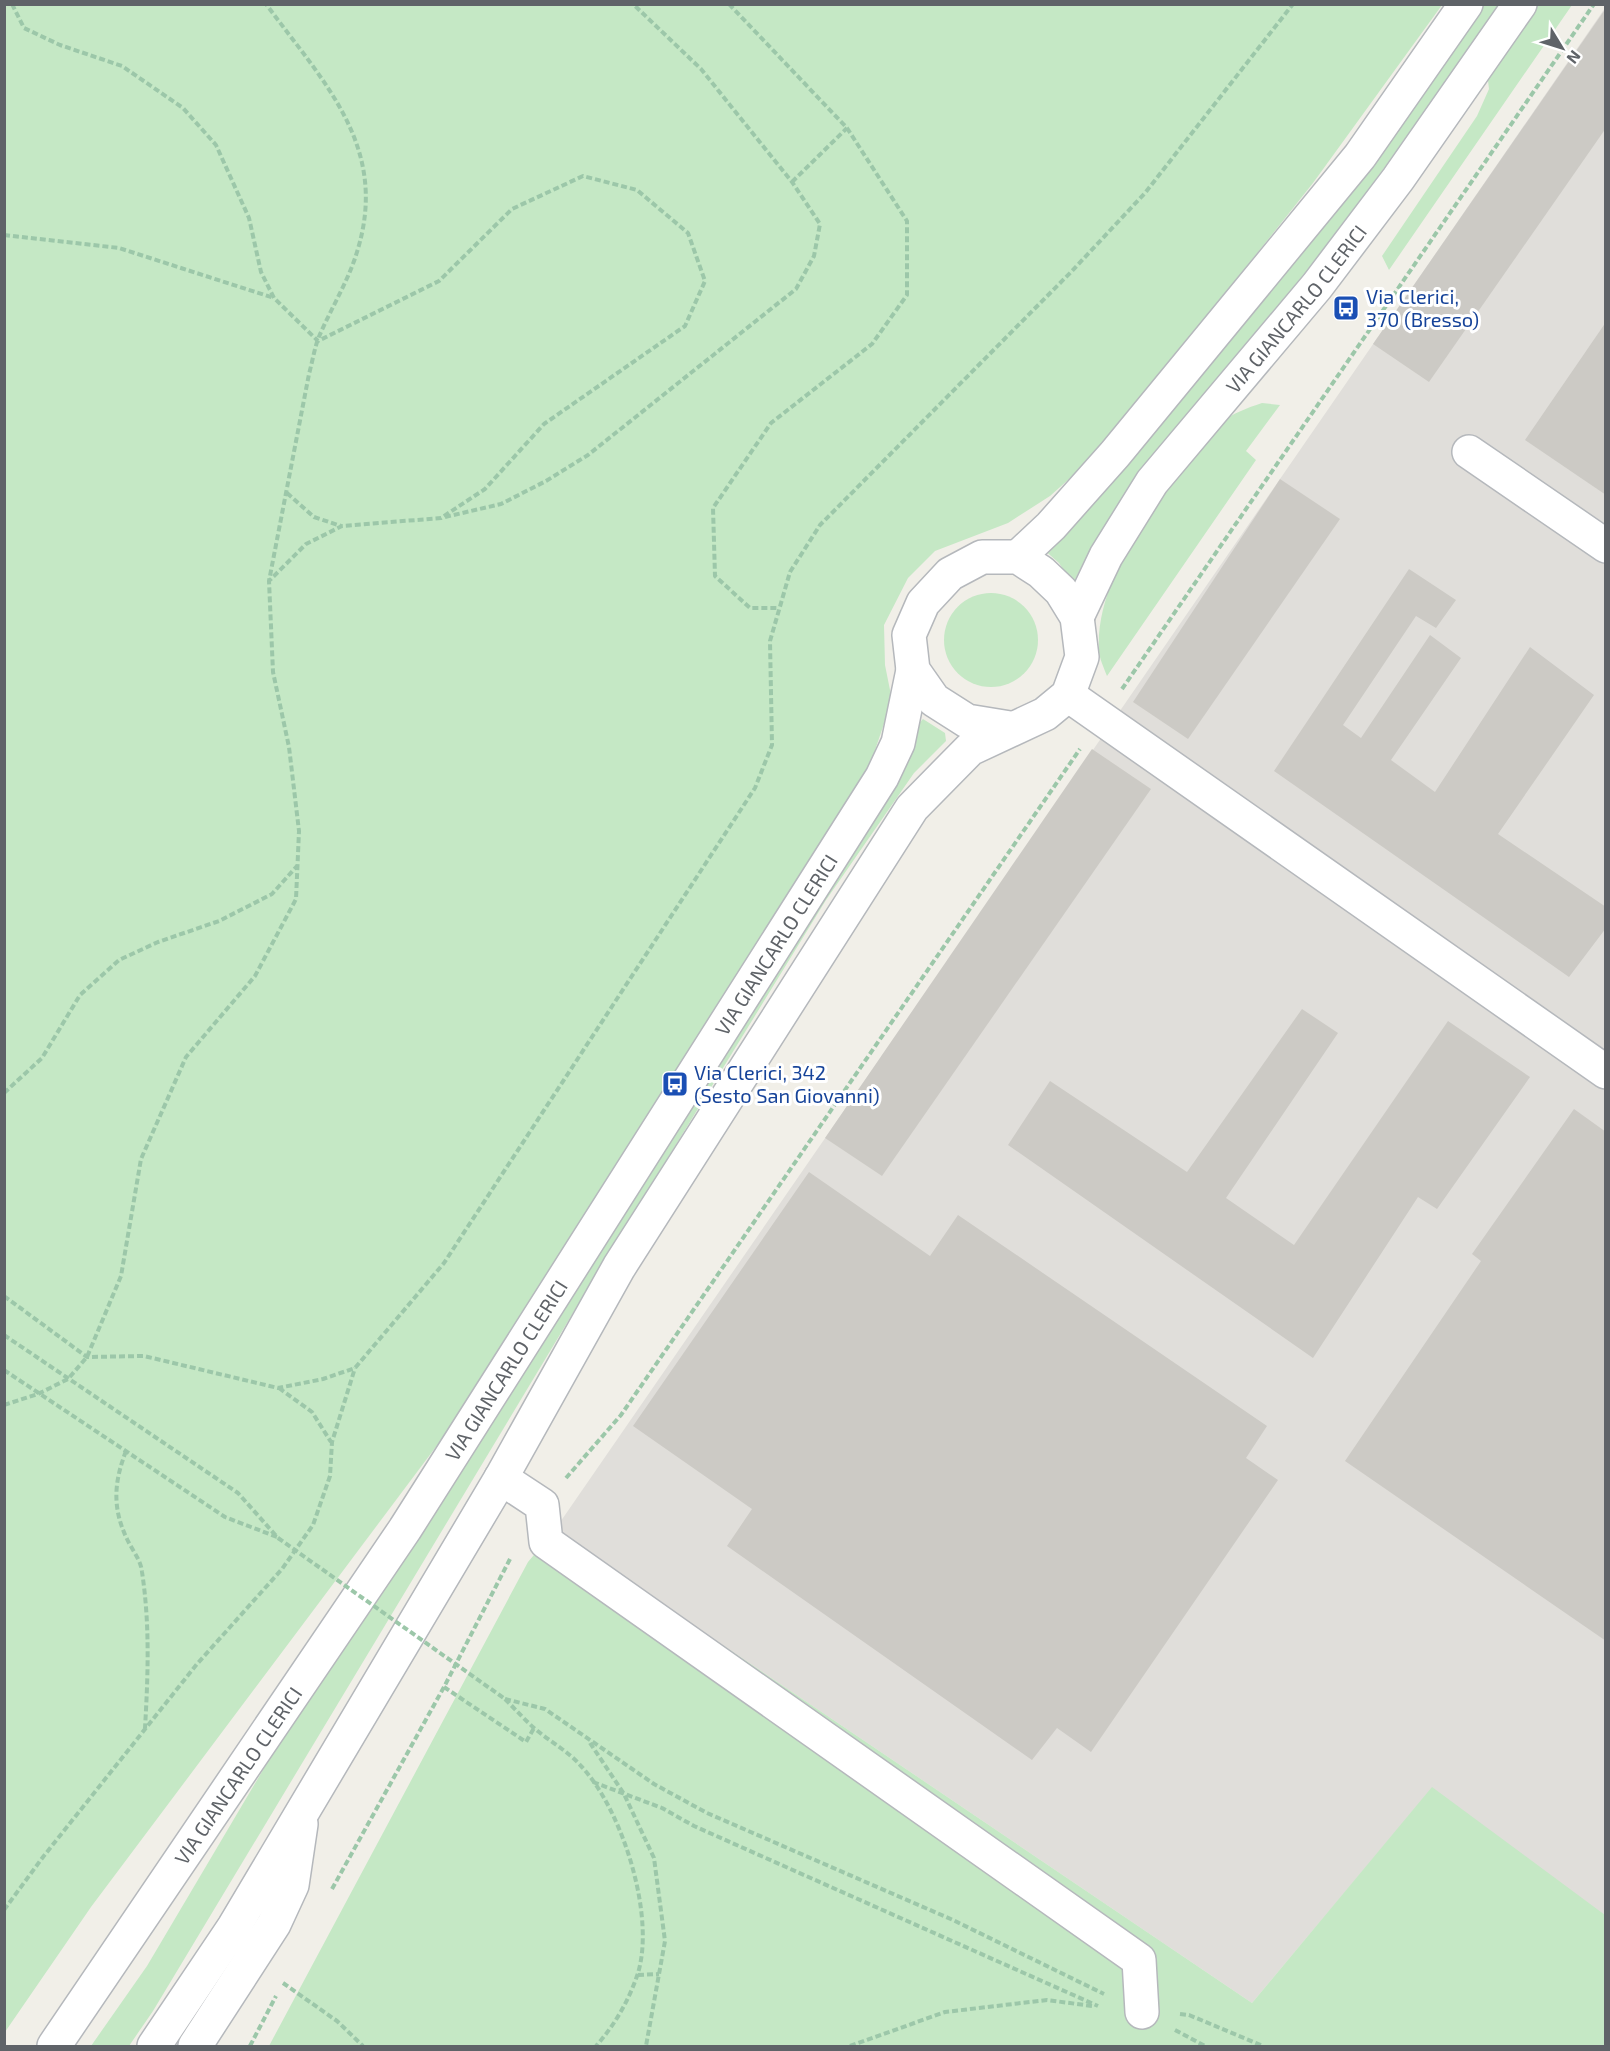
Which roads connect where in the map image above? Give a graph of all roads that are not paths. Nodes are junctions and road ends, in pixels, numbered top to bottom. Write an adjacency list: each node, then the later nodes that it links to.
1 (1466, 4): 5 (street)
2 (1520, 4): 6 (street, VIA GIANCARLO CLERICI)
3 (1469, 452): 4 (street)
4 (1605, 546)
5 (1018, 557): 6 (street); 7 (street)
6 (1077, 617): 8 (street)
7 (913, 670): 9 (street); 14 (street, VIA GIANCARLO CLERICI)
8 (1068, 695): 9 (street); 10 (street)
9 (1010, 728): 11 (street, VIA GIANCARLO CLERICI)
10 (1605, 1072)
11 (501, 1478): 12 (street, VIA GIANCARLO CLERICI); 13 (street)
12 (303, 1808): 15 (street, VIA GIANCARLO CLERICI); 16 (street, VIA GIANCARLO CLERICI)
13 (1142, 2012)
14 (54, 2046)
15 (154, 2046)
16 (195, 2046)

